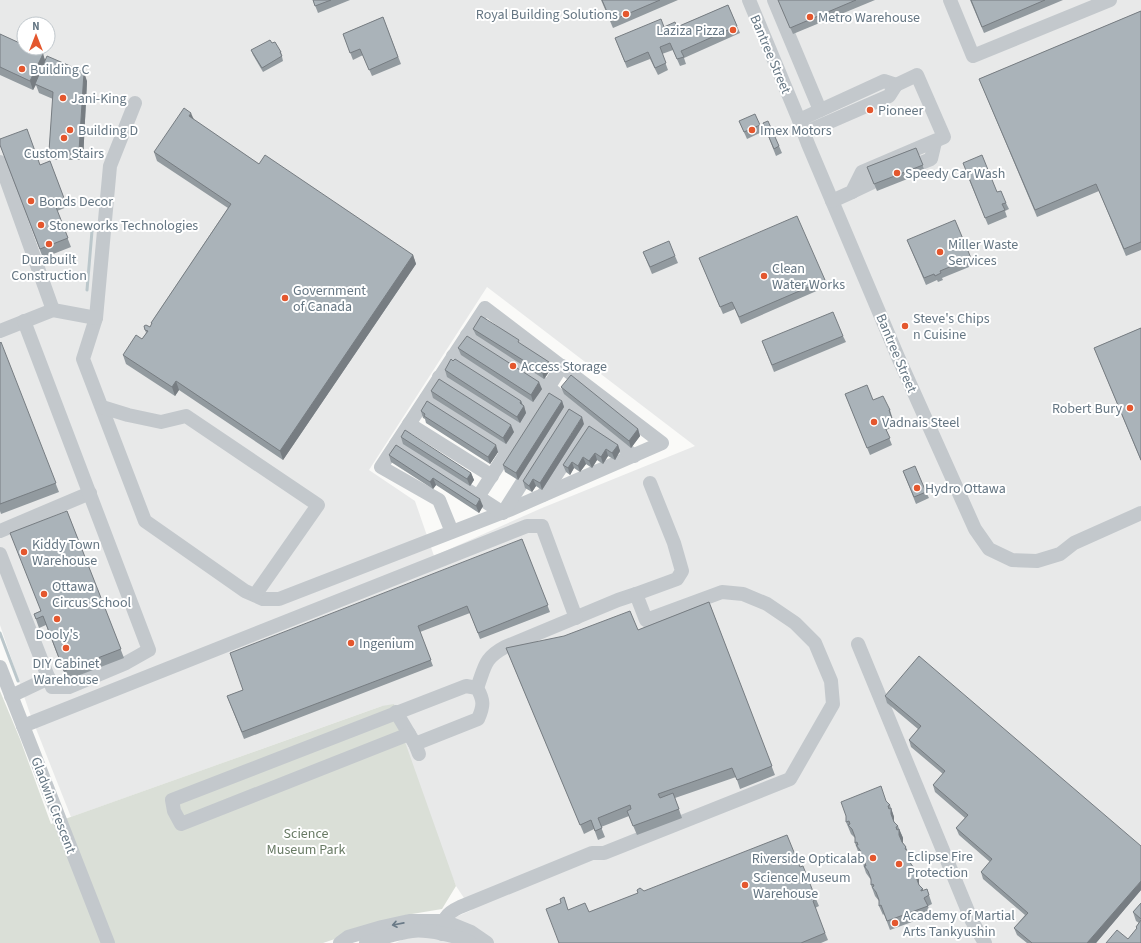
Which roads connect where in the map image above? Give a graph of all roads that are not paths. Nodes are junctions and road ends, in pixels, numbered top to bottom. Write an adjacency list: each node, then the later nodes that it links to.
1 (749, 0): 8 (street, Bantree Street)
2 (774, 0): 7 (street)
3 (950, 0): 4 (street)
4 (1110, 0)
5 (896, 85): 7 (street); 9 (street); 10 (street)
6 (135, 103): 17 (street)
7 (820, 110): 8 (street)
8 (799, 120): 9 (street, Bantree Street)
9 (804, 133): 15 (street, Bantree Street)
10 (935, 142): 12 (street); 14 (street)
11 (0, 162): 16 (street)
12 (922, 163)
13 (873, 182): 14 (street)
14 (852, 192): 15 (street)
15 (832, 201): 41 (street, Bantree Street)
16 (53, 310): 17 (street); 18 (street)
17 (96, 318): 27 (street)
18 (24, 321): 19 (street); 37 (street)
19 (0, 331)
20 (467, 335): 21 (street); 22 (street); 24 (street)
21 (453, 356): 23 (street); 28 (street)
22 (562, 366): 24 (street); 34 (street)
23 (440, 377): 25 (street); 31 (street)
24 (548, 387): 26 (street); 28 (street)
25 (426, 399): 30 (street); 33 (street)
26 (571, 405): 29 (street); 40 (street)
27 (102, 407): 46 (street); 46 (street)
28 (535, 408): 31 (street)
29 (591, 422): 34 (street); 38 (street)
30 (409, 424): 32 (street); 35 (street)
31 (521, 429): 33 (street)
32 (396, 444): 39 (street); 43 (street)
33 (508, 451): 35 (street)
34 (634, 456): 38 (street)
35 (492, 476): 39 (street)
36 (650, 483): 45 (street)
37 (90, 493): 42 (street); 50 (street)
38 (543, 495): 40 (street)
39 (478, 497): 40 (street)
40 (503, 513): 43 (street)
41 (1141, 513)
42 (0, 531)
43 (452, 532): 46 (street)
44 (0, 554): 50 (street)
45 (636, 594): 47 (street); 56 (street)
46 (255, 596)
47 (576, 618): 51 (street); 54 (street)
48 (858, 644): 62 (street)
49 (0, 667): 52 (street, Gladwin Crescent)
50 (49, 678): 52 (street)
51 (477, 688): 53 (street); 55 (street)
52 (11, 696): 54 (street, Gladwin Crescent)
53 (396, 712): 55 (street); 55 (street)
54 (23, 726): 57 (street, Gladwin Crescent)
55 (414, 744)
56 (443, 927): 58 (street, one-way to 58); 59 (street); 60 (street); 61 (street)
57 (108, 943)
58 (340, 943)
59 (366, 943)
60 (471, 943)
61 (487, 943)
62 (985, 943)

